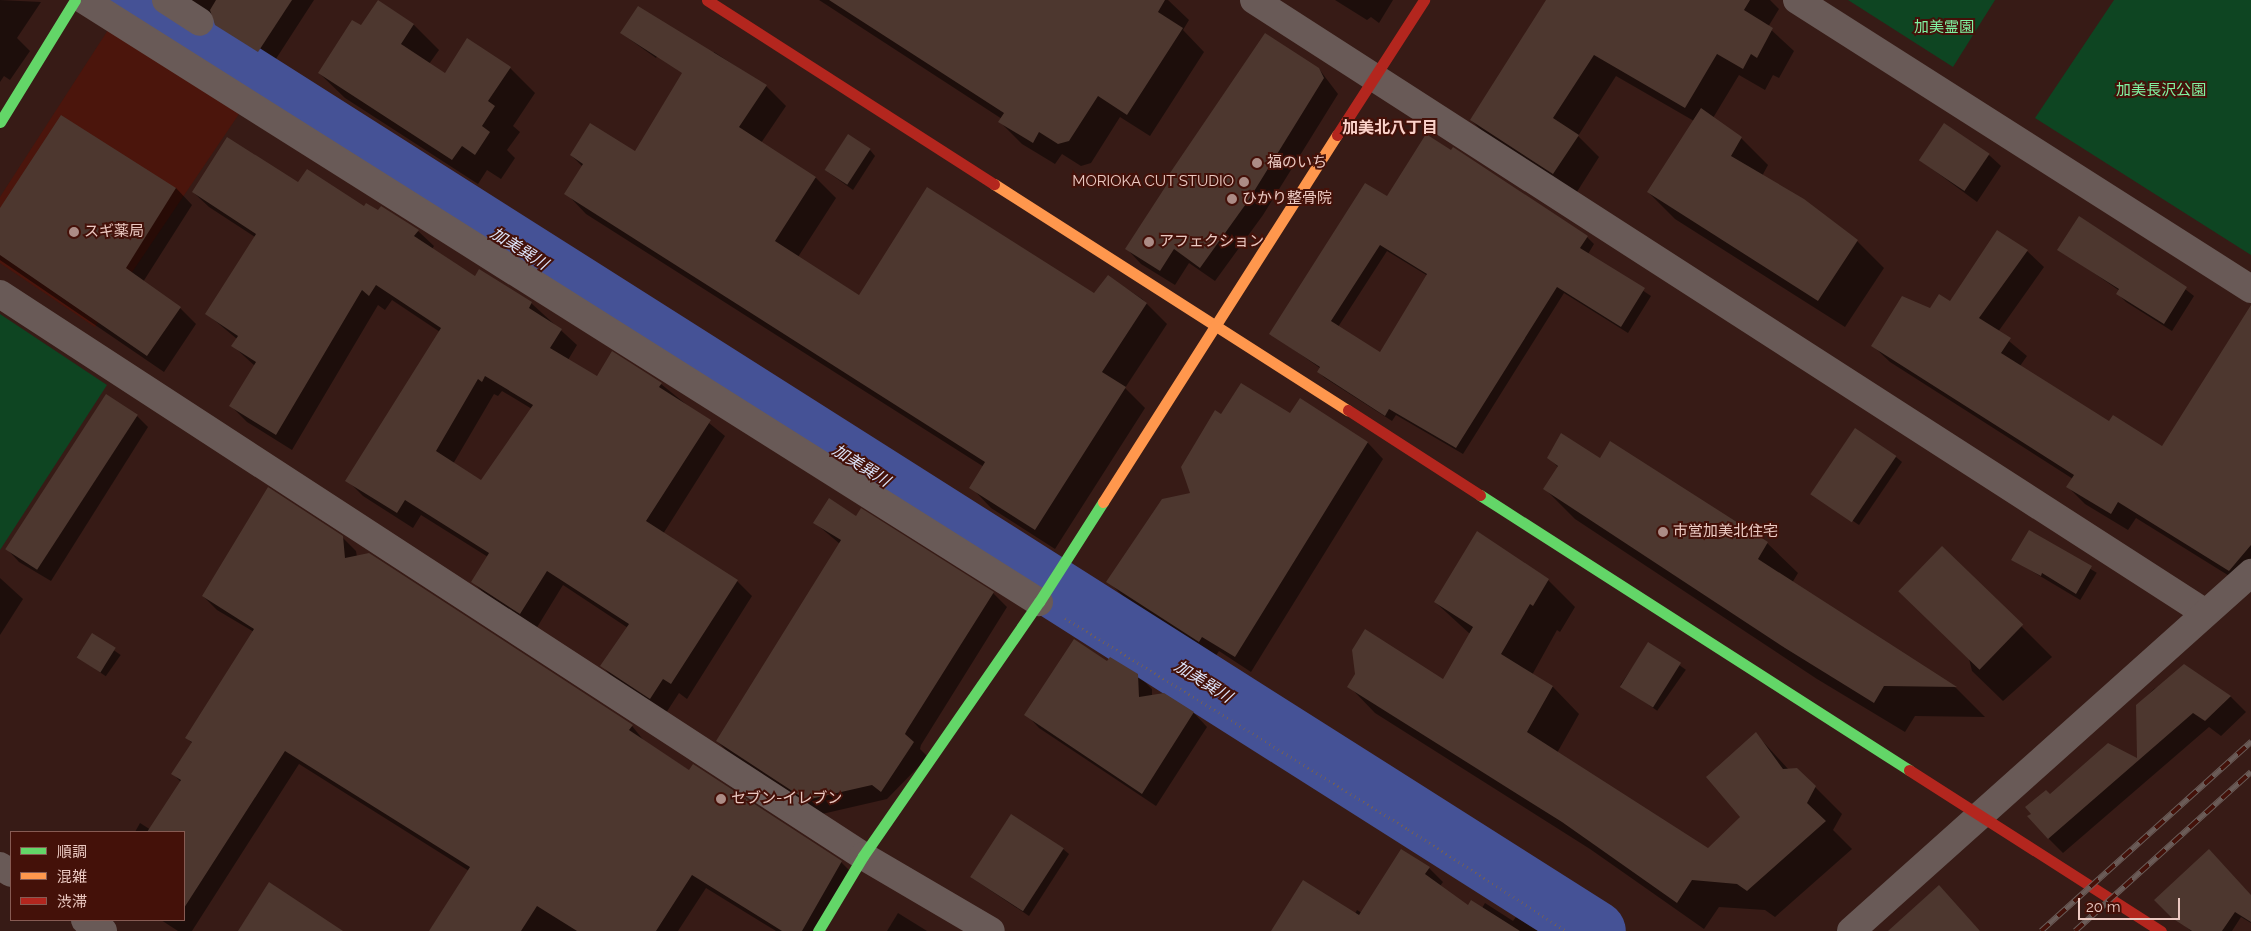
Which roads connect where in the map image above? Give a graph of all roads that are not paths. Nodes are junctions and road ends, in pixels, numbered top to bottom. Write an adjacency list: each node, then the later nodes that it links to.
1 (75, 0): 10 (street)
2 (84, 0): 15 (street)
3 (166, 0): 8 (street)
4 (707, 0): 13 (street)
5 (1254, 0): 9 (street)
6 (1424, 0): 9 (street)
7 (1797, 0): 11 (street)
8 (200, 22)
9 (1374, 75): 13 (street); 16 (street)
10 (0, 122)
11 (2251, 289)
12 (0, 294): 18 (street)
13 (1216, 324): 15 (street); 17 (street)
14 (2251, 573): 16 (street)
15 (1042, 597): 18 (street)
16 (2204, 612): 17 (street)
17 (1981, 817): 23 (street); 24 (street)
18 (863, 856): 21 (street); 22 (street)
19 (87, 921): 20 (street)
20 (102, 931)
21 (818, 931)
22 (990, 931)
23 (1851, 931)
24 (2162, 931)

